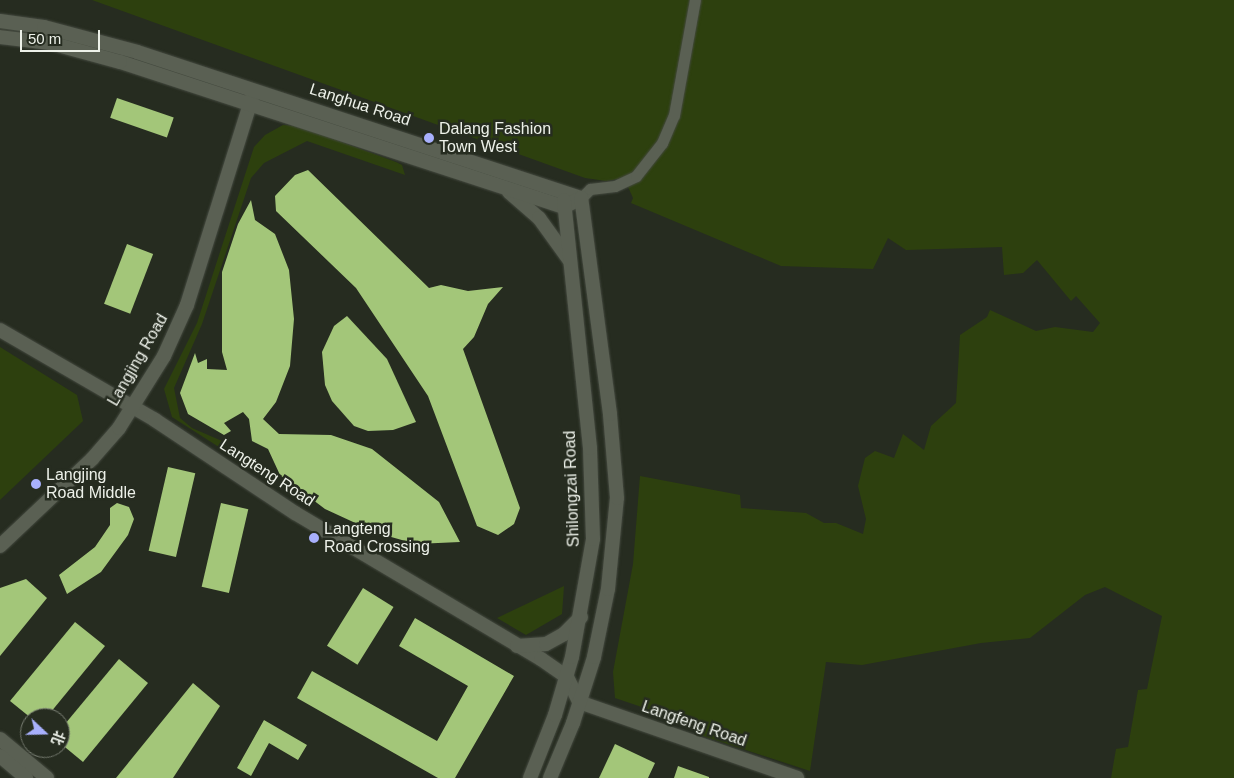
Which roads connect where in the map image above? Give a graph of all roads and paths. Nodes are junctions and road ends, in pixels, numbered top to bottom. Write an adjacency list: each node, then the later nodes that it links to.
1 (694, 0): 7 (street)
2 (0, 21): 4 (main road, Langhua Road)
3 (0, 37): 4 (main road, Langhua Road)
4 (252, 97): 5 (main road, Langhua Road); 6 (main road, Langhua Road); 11 (main road, Langjing Road)
5 (509, 192): 8 (main road, Langhua Road); 9 (main road)
6 (563, 192): 7 (main road, Langhua Road); 8 (main road, Shilongzai Road)
7 (581, 198): 8 (main road); 16 (main road)
8 (564, 207): 9 (main road, Shilongzai Road)
9 (570, 261): 13 (main road, Shilongzai Road)
10 (0, 330): 11 (main road, Langteng Road)
11 (132, 407): 12 (main road, Langjing Road); 14 (main road, Langteng Road)
12 (0, 546)
13 (582, 616): 14 (main road); 15 (main road, Shilongzai Road)
14 (517, 646): 15 (main road, Langteng Road)
15 (567, 677): 16 (main road); 21 (main road, Shilongzai Road)
16 (579, 702): 22 (main road); 23 (main road, Langfeng Road)
17 (0, 739): 20 (main road)
18 (0, 756): 19 (main road)
19 (26, 778)
20 (47, 778)
21 (530, 778)
22 (550, 778)
23 (798, 778)

